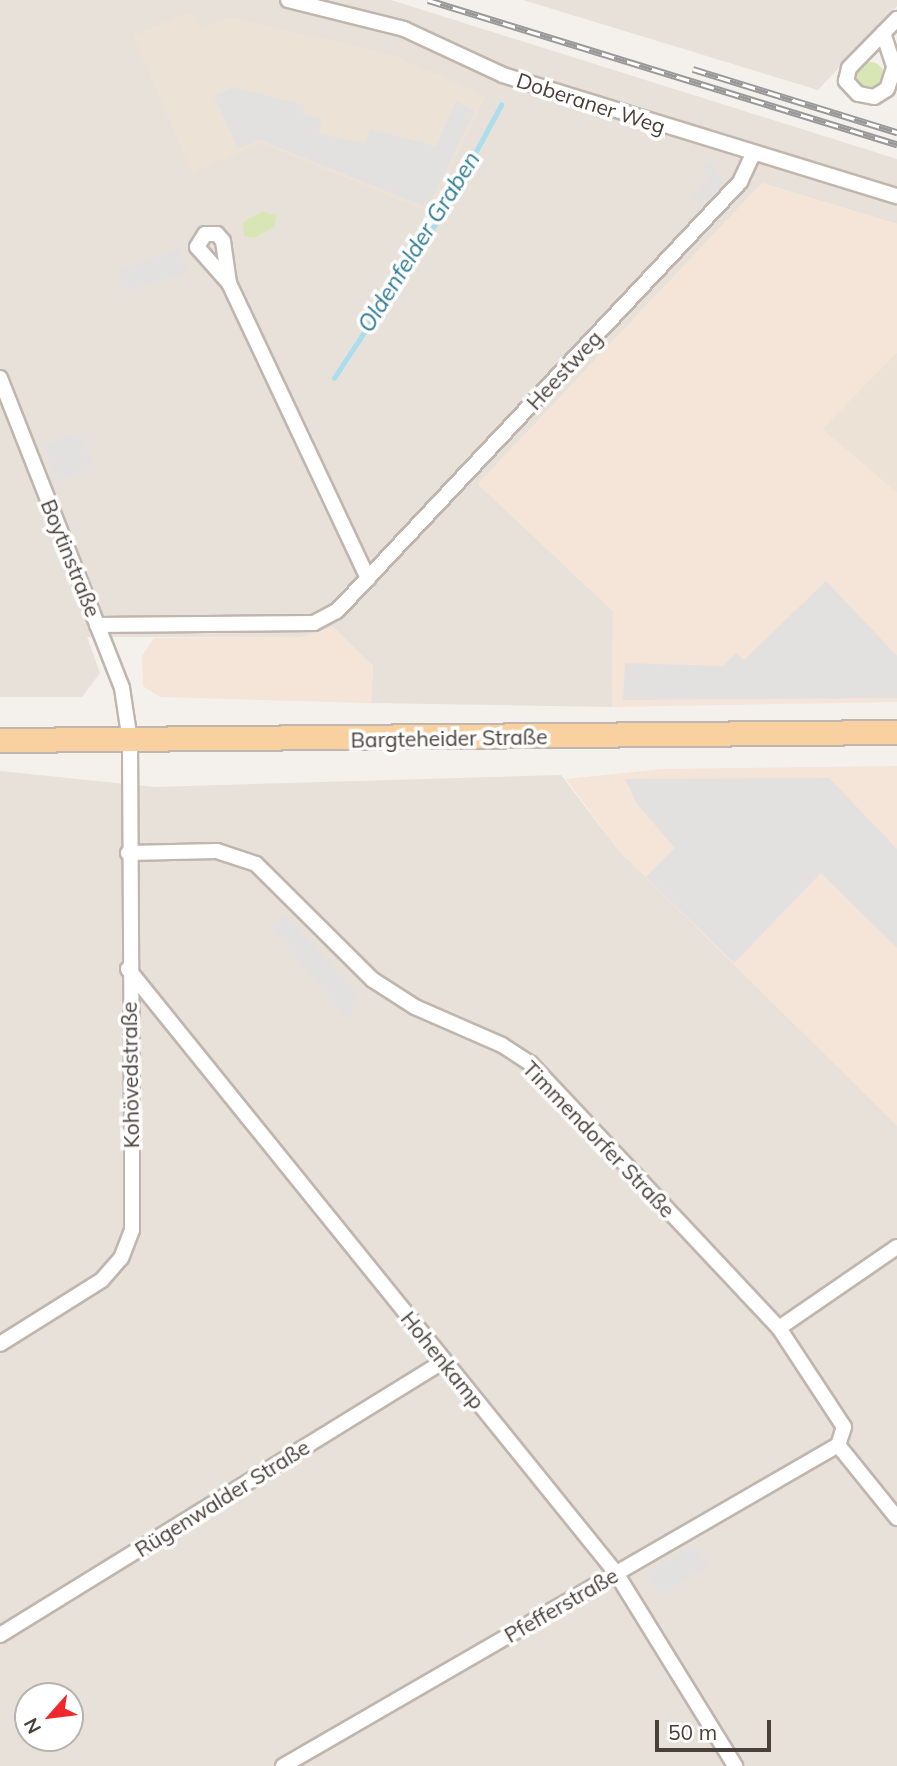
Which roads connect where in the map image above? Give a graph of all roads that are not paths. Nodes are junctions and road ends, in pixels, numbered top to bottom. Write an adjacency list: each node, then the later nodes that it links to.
1 (288, 0): 5 (street, Doberaner Weg)
2 (897, 19): 3 (street)
3 (883, 33): 4 (street); 4 (street)
4 (895, 71)
5 (752, 154): 6 (street, Doberaner Weg); 9 (street, Heestweg)
6 (897, 196)
7 (229, 283): 9 (street)
8 (0, 378): 10 (street, Boytinstraße)
9 (368, 579): 10 (street, Heestweg)
10 (97, 625): 13 (street, Boytinstraße)
11 (897, 732): 13 (main road, Bargteheider Straße)
12 (0, 740): 13 (main road, Bargteheider Straße)
13 (130, 741): 14 (street, Kohövedstraße)
14 (128, 853): 15 (street, Kohövedstraße); 17 (street, Timmendorfer Straße)
15 (128, 970): 18 (street, Kohövedstraße); 19 (street, Hohenkamp)
16 (897, 1247): 17 (street)
17 (779, 1328): 20 (street, Timmendorfer Straße)
18 (0, 1345)
19 (444, 1362): 22 (street, Hohenkamp); 23 (street, Rügenwalder Straße)
20 (838, 1446): 21 (street); 22 (street, Pfefferstraße)
21 (897, 1518)
22 (617, 1573): 24 (street, Pfefferstraße); 25 (street, Hohenkamp)
23 (0, 1635)
24 (283, 1766)
25 (735, 1766)

